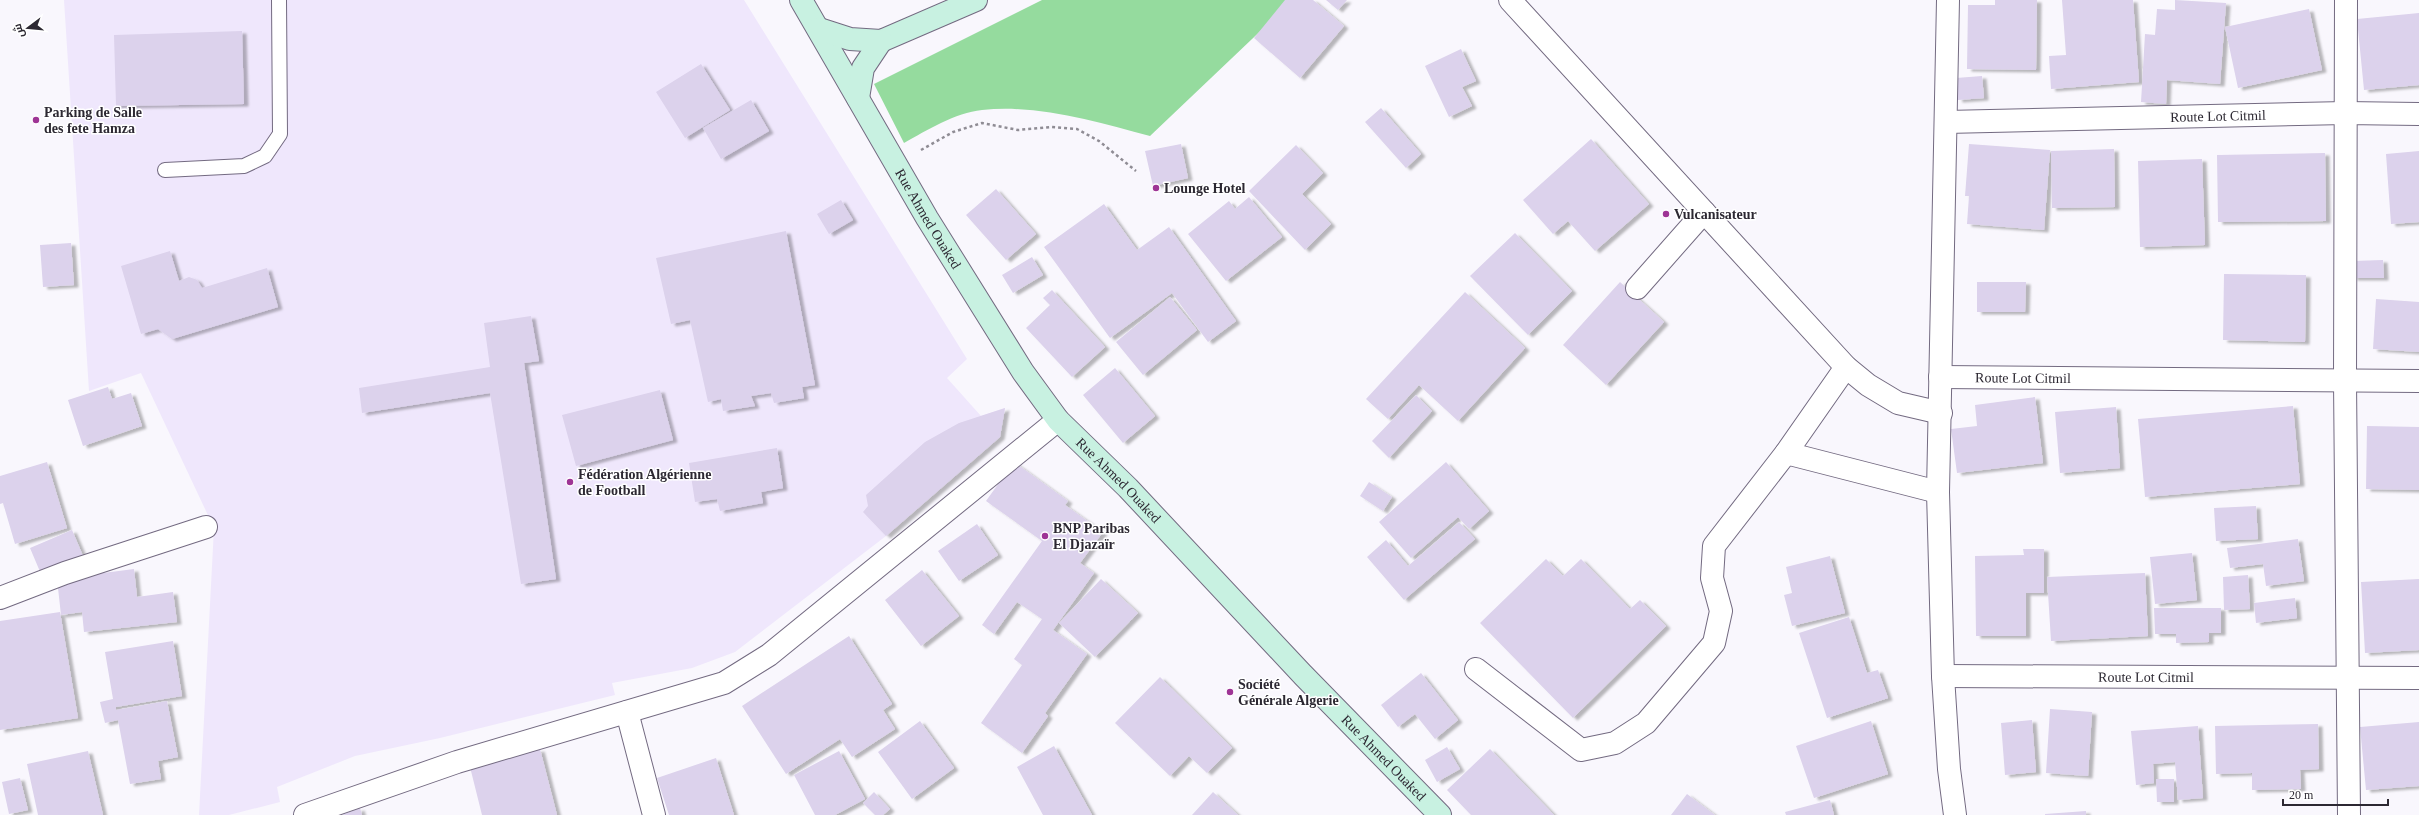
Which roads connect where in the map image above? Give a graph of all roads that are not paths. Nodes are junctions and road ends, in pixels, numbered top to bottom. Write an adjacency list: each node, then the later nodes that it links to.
1 (280, 0): 13 (lane)
2 (801, 0): 7 (main road, Rue Ahmed Ouaked)
3 (976, 0): 8 (main road)
4 (1510, 0): 14 (street)
5 (1948, 0): 12 (street)
6 (2346, 0): 10 (street)
7 (819, 29): 8 (main road); 9 (main road, Rue Ahmed Ouaked)
8 (881, 41): 9 (main road)
9 (858, 98): 21 (main road, Rue Ahmed Ouaked)
10 (2345, 113): 11 (street, Route Lot Citmil); 12 (street, Route Lot Citmil); 18 (street)
11 (2419, 114)
12 (1946, 122): 17 (street)
13 (165, 170)
14 (1704, 212): 15 (street); 16 (street)
15 (1637, 288)
16 (1846, 367): 20 (street); 22 (street)
17 (1940, 377): 18 (street, Route Lot Citmil); 20 (street)
18 (2345, 381): 19 (street, Route Lot Citmil); 28 (street)
19 (2419, 381)
20 (1941, 413): 23 (street)
21 (1058, 420): 30 (street); 33 (main road, Rue Ahmed Ouaked)
22 (1786, 453): 23 (street); 26 (street)
23 (1938, 492): 27 (street)
24 (206, 527): 25 (street)
25 (0, 598)
26 (1476, 670)
27 (1943, 676): 28 (street, Route Lot Citmil); 34 (street)
28 (2349, 676): 29 (street, Route Lot Citmil); 35 (street)
29 (2419, 678)
30 (627, 712): 31 (street); 32 (street)
31 (305, 815)
32 (654, 815)
33 (1440, 815)
34 (1955, 815)
35 (2349, 815)

